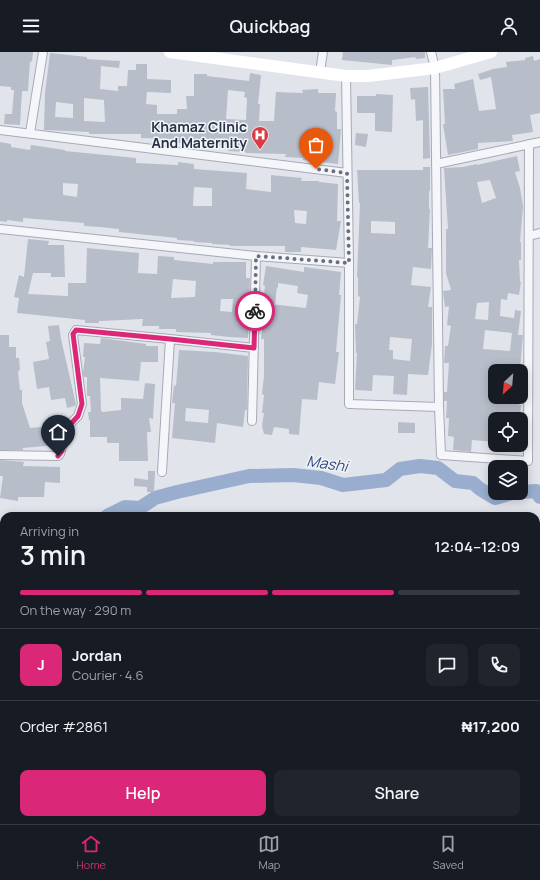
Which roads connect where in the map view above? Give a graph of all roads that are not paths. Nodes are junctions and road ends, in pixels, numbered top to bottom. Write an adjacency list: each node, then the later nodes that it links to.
1 (43, 52): 10 (street)
2 (178, 52): 7 (street)
3 (323, 52): 7 (street)
4 (431, 52): 6 (street)
5 (491, 52): 6 (street)
6 (435, 68): 8 (street); 13 (street)
7 (320, 72): 8 (street)
8 (346, 76): 14 (street)
9 (0, 130): 10 (street)
10 (30, 133): 14 (street)
11 (540, 142): 12 (street)
12 (529, 144): 13 (street); 17 (street)
13 (436, 164): 22 (street)
14 (347, 173): 19 (street)
15 (0, 229): 18 (street)
16 (540, 233): 17 (street)
17 (529, 236): 22 (street)
18 (256, 256): 19 (street); 21 (street)
19 (349, 263): 22 (street)
20 (170, 339): 21 (street); 24 (street); 25 (street)
21 (254, 348): 23 (street)
22 (439, 407)
23 (252, 422)
24 (0, 455)
25 (162, 472)

